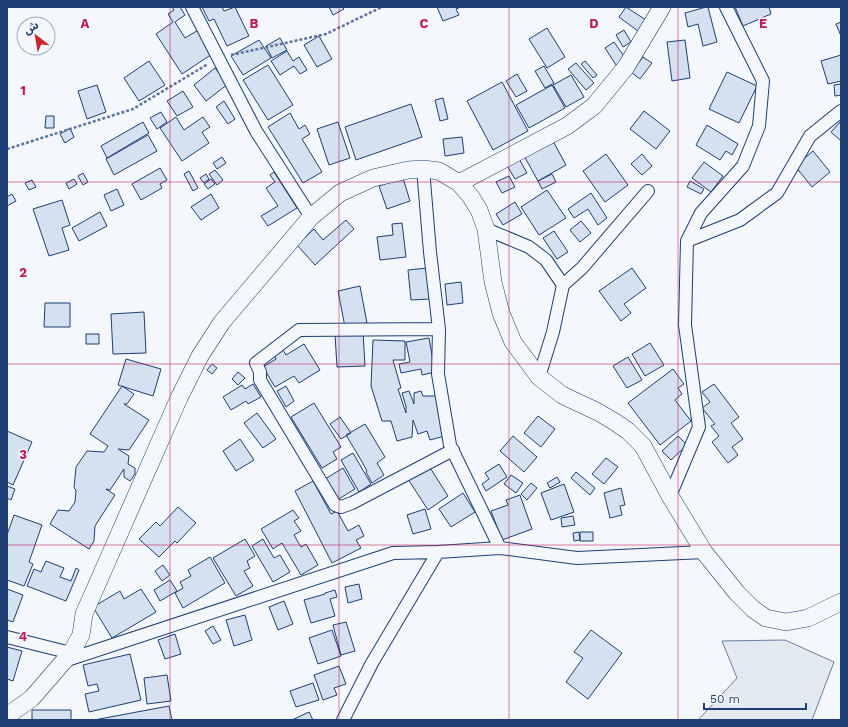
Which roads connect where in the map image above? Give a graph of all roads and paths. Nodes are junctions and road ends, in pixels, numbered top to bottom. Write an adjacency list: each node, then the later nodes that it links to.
1 (192, 7): 5 (street)
2 (382, 7): 5 (path)
3 (662, 7): 9 (main road)
4 (726, 7): 13 (street)
5 (218, 58): 7 (path); 11 (street)
6 (841, 111): 13 (street)
7 (7, 149)
8 (423, 169): 9 (main road); 11 (main road); 15 (street)
9 (459, 183): 12 (main road)
10 (648, 191): 14 (street)
11 (311, 217): 24 (main road)
12 (486, 229): 14 (street); 16 (main road)
13 (686, 241): 18 (street)
14 (563, 285): 16 (street)
15 (439, 329): 17 (street); 17 (street)
16 (539, 377): 18 (main road)
17 (453, 450): 19 (street)
18 (670, 496): 21 (main road)
19 (500, 548): 20 (street); 21 (street)
20 (438, 552): 24 (street); 26 (street)
21 (704, 552): 22 (main road)
22 (841, 602)
23 (7, 637): 24 (street)
24 (68, 657): 25 (main road)
25 (7, 716)
26 (343, 720)

